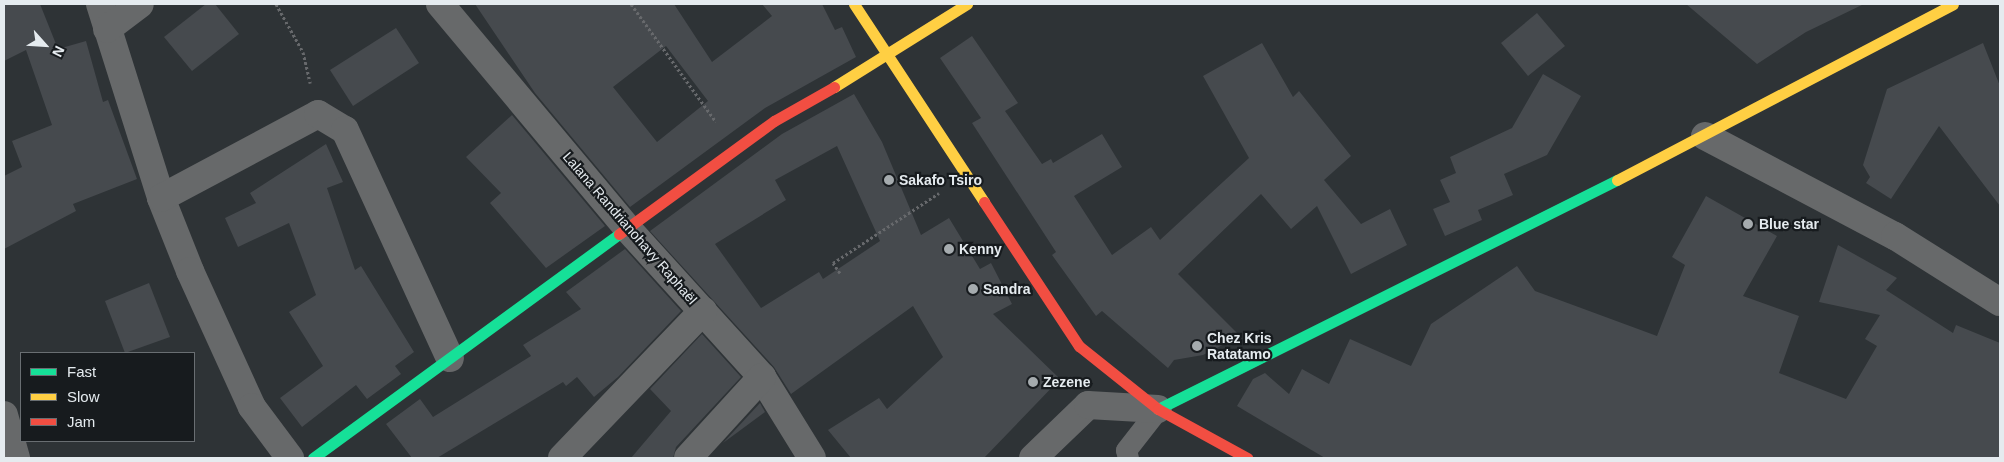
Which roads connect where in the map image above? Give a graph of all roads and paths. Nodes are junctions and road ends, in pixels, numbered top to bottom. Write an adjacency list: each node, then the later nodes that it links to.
1 (140, 4): 8 (street)
2 (276, 4): 10 (path)
3 (440, 4): 15 (street, Lalana Randrianohavy Raphaël)
4 (631, 4): 12 (path)
5 (854, 4): 9 (street)
6 (967, 4): 9 (street)
7 (1953, 4): 11 (street)
8 (104, 16): 14 (street)
9 (886, 58): 12 (street); 13 (street)
10 (318, 114): 14 (street); 19 (street)
11 (1705, 136): 17 (street); 21 (street)
12 (735, 149): 15 (street)
13 (965, 176): 16 (path); 21 (street)
14 (161, 198): 24 (street)
15 (627, 228): 18 (street, Lalana Randrianohavy Raphaël); 19 (street)
16 (840, 273)
17 (2000, 302)
18 (703, 311): 20 (street, Lalana Randrianohavy Raphaël); 26 (street)
19 (450, 358): 25 (street)
20 (762, 377): 27 (street); 28 (street, Lalana Randrianohavy Raphaël)
21 (1158, 409): 29 (street); 30 (lane); 31 (street)
22 (4, 415): 23 (street)
23 (16, 458)
24 (290, 458)
25 (313, 458)
26 (562, 458)
27 (688, 458)
28 (812, 458)
29 (1033, 458)
30 (1128, 458)
31 (1247, 458)

